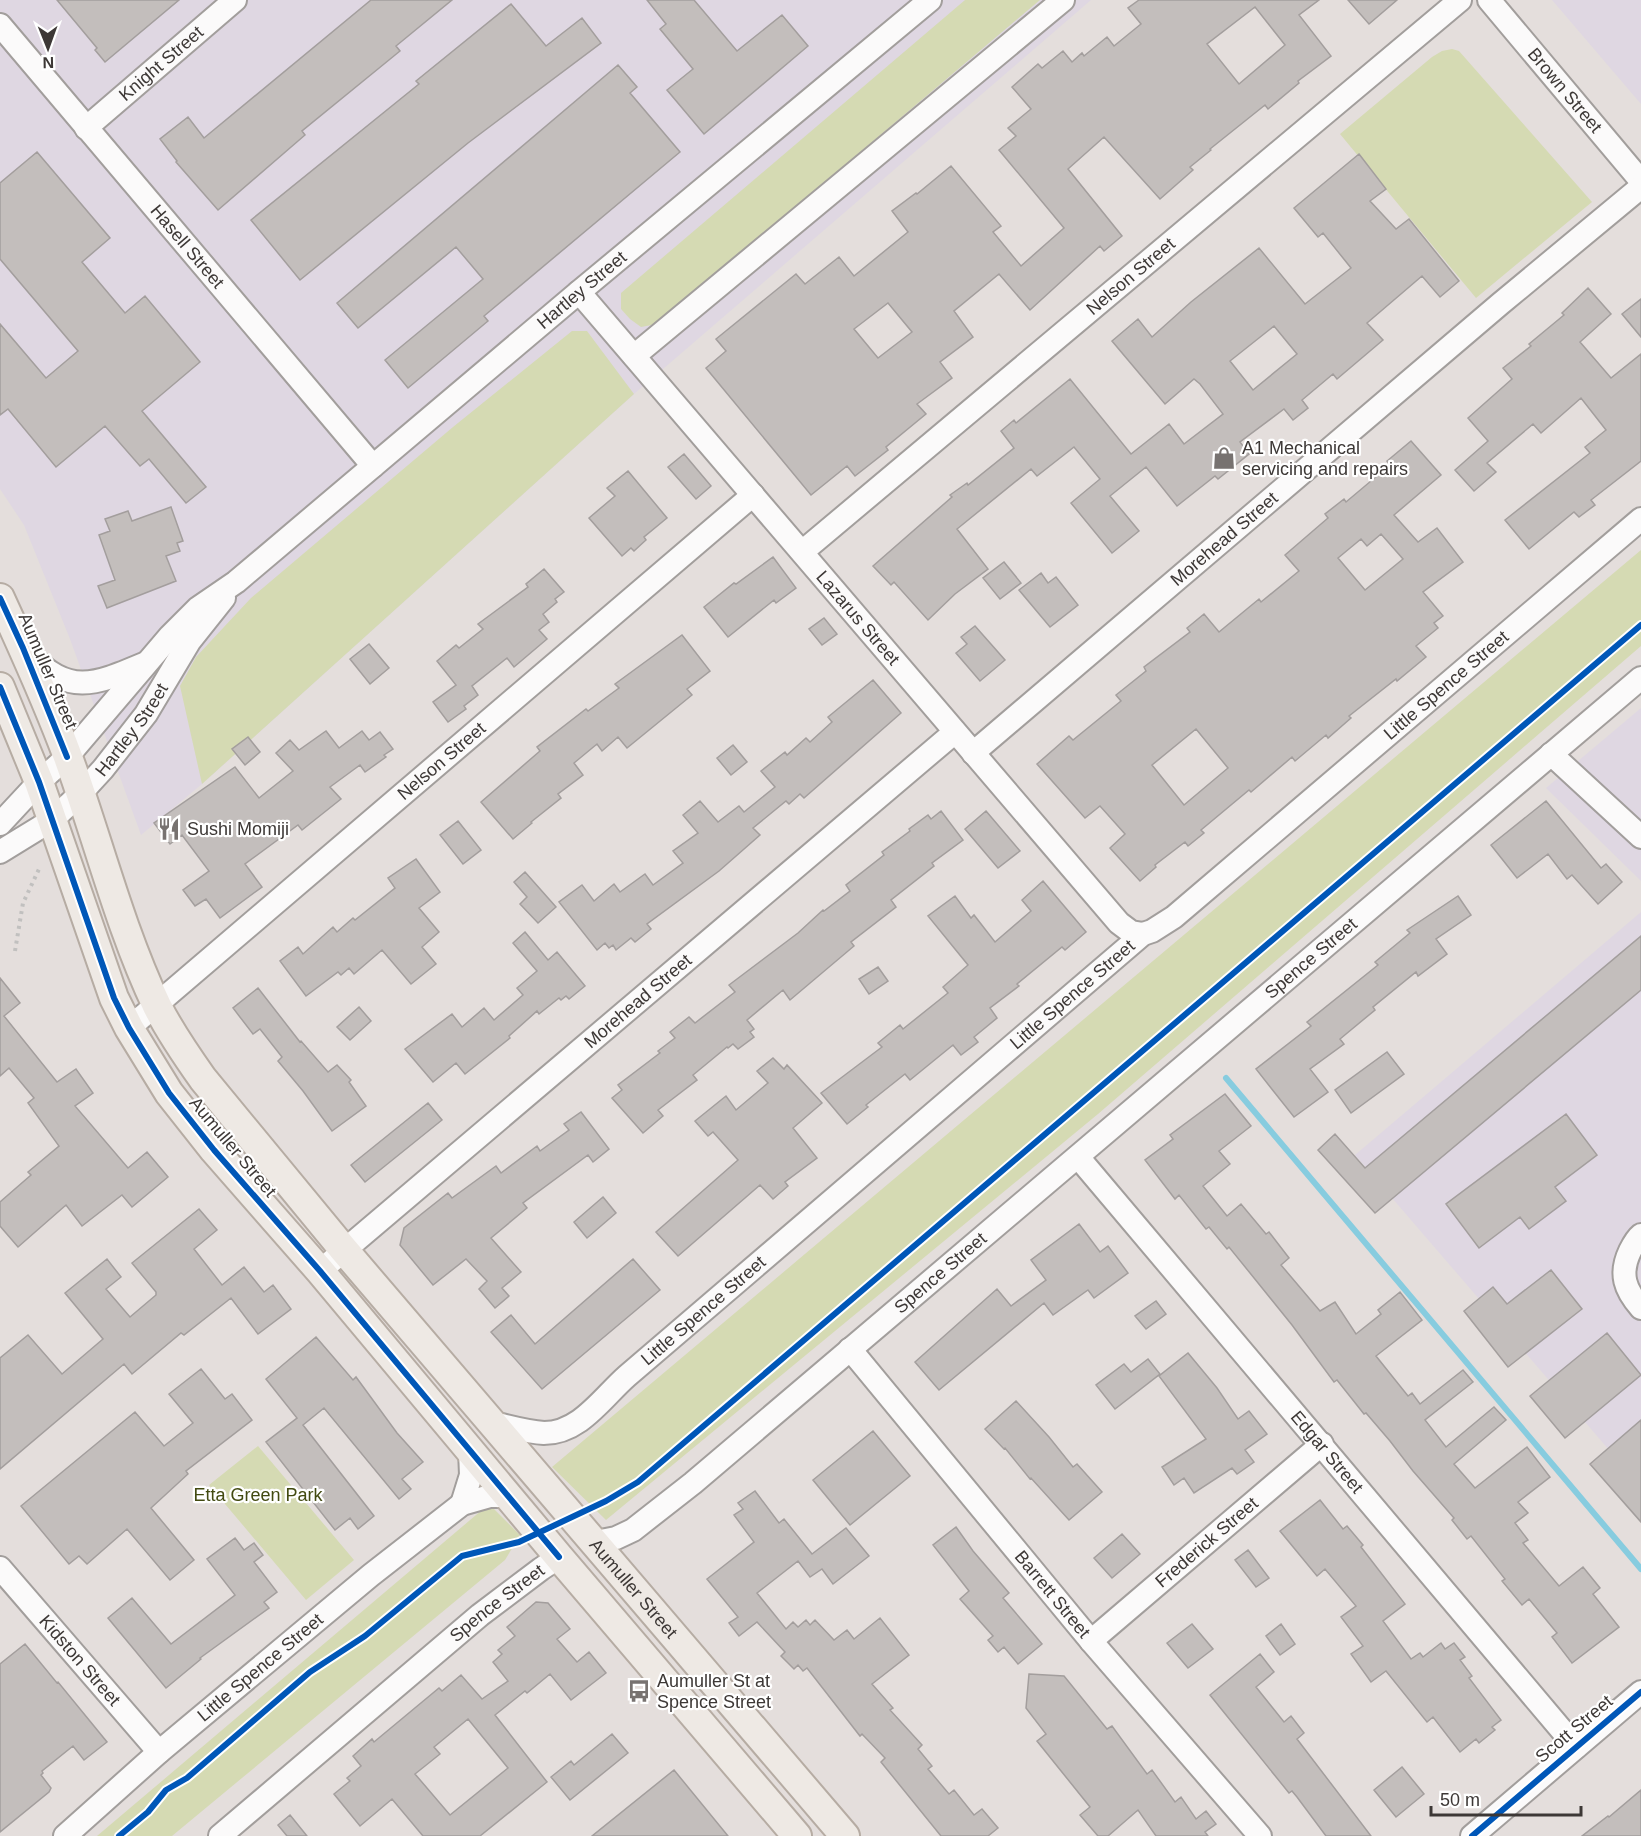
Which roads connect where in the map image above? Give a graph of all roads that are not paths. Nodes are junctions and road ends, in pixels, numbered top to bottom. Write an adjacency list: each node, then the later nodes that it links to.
1 (235, 0): 7 (street, Knight Street)
2 (930, 0): 10 (street, Hartley Street)
3 (1063, 0): 11 (street)
4 (1460, 0): 15 (street, Nelson Street)
5 (1490, 0): 8 (street, Brown Street)
6 (0, 25): 7 (street, Hasell Street)
7 (86, 128): 12 (street, Hasell Street)
8 (1641, 181)
9 (1641, 187): 23 (street, Morehead Street)
10 (579, 292): 11 (street, Lazarus Street); 12 (street, Hartley Street)
11 (634, 356): 13 (street, Lazarus Street)
12 (373, 466): 16 (street, Hartley Street)
13 (753, 495): 15 (street, Lazarus Street); 33 (street, Nelson Street)
14 (1641, 519): 32 (street, Little Spence Street)
15 (802, 552): 22 (street, Lazarus Street)
16 (236, 582): 19 (street, Hartley Street); 27 (street, Hartley Street)
17 (0, 598): 18 (main road, Aumuller Street)
18 (23, 648): 19 (street, Hartley Street); 25 (main road, Aumuller Street)
19 (147, 663): 25 (street, Hartley Street)
20 (1641, 678): 24 (street, Spence Street)
21 (0, 687): 26 (main road, Aumuller Street)
22 (955, 732): 23 (street, Lazarus Street); 37 (street, Morehead Street)
23 (973, 753): 32 (street, Lazarus Street)
24 (1551, 754): 30 (street); 35 (street, Spence Street)
25 (68, 757): 26 (street, Hartley Street); 27 (main road, Aumuller Street)
26 (39, 782): 28 (main road, Aumuller Street); 29 (street, Hartley Street)
27 (80, 794): 28 (street, Hartley Street); 33 (main road, Aumuller Street)
28 (52, 820): 31 (street, Hartley Street); 34 (main road, Aumuller Street)
29 (0, 824)
30 (1641, 837)
31 (0, 852)
32 (1143, 934): 41 (street, Little Spence Street)
33 (157, 1006): 34 (street, Nelson Street); 37 (main road, Aumuller Street)
34 (129, 1028): 38 (main road, Aumuller Street)
35 (1078, 1156): 40 (street, Spence Street); 42 (street, Edgar Street)
36 (1641, 1234): 39 (street)
37 (344, 1251): 38 (street, Morehead Street); 41 (main road, Aumuller Street)
38 (320, 1271): 43 (main road, Aumuller Street)
39 (1641, 1308)
40 (850, 1349): 46 (street, Spence Street); 49 (street, Barrett Street)
41 (493, 1424): 46 (main road, Aumuller Street)
42 (1322, 1444): 49 (street, Frederick Street); 52 (street, Edgar Street)
43 (470, 1450): 44 (main road, Aumuller Street); 45 (street)
44 (509, 1496): 45 (street, Little Spence Street); 47 (main road, Aumuller Street)
45 (462, 1504): 53 (street, Little Spence Street)
46 (596, 1542): 47 (main road, Spence Street); 51 (main road, Aumuller Street)
47 (560, 1557): 55 (street, Spence Street); 56 (main road, Aumuller Street)
48 (0, 1568): 53 (street, Kidston Street)
49 (1091, 1641): 58 (street, Barrett Street)
50 (1641, 1692): 52 (street, Scott Street)
51 (757, 1734): 56 (main road); 57 (main road, Aumuller Street)
52 (1576, 1747): 59 (street, Scott Street)
53 (159, 1752): 54 (street, Little Spence Street)
54 (65, 1836)
55 (220, 1836)
56 (797, 1836)
57 (845, 1836)
58 (1260, 1836)
59 (1472, 1836)

